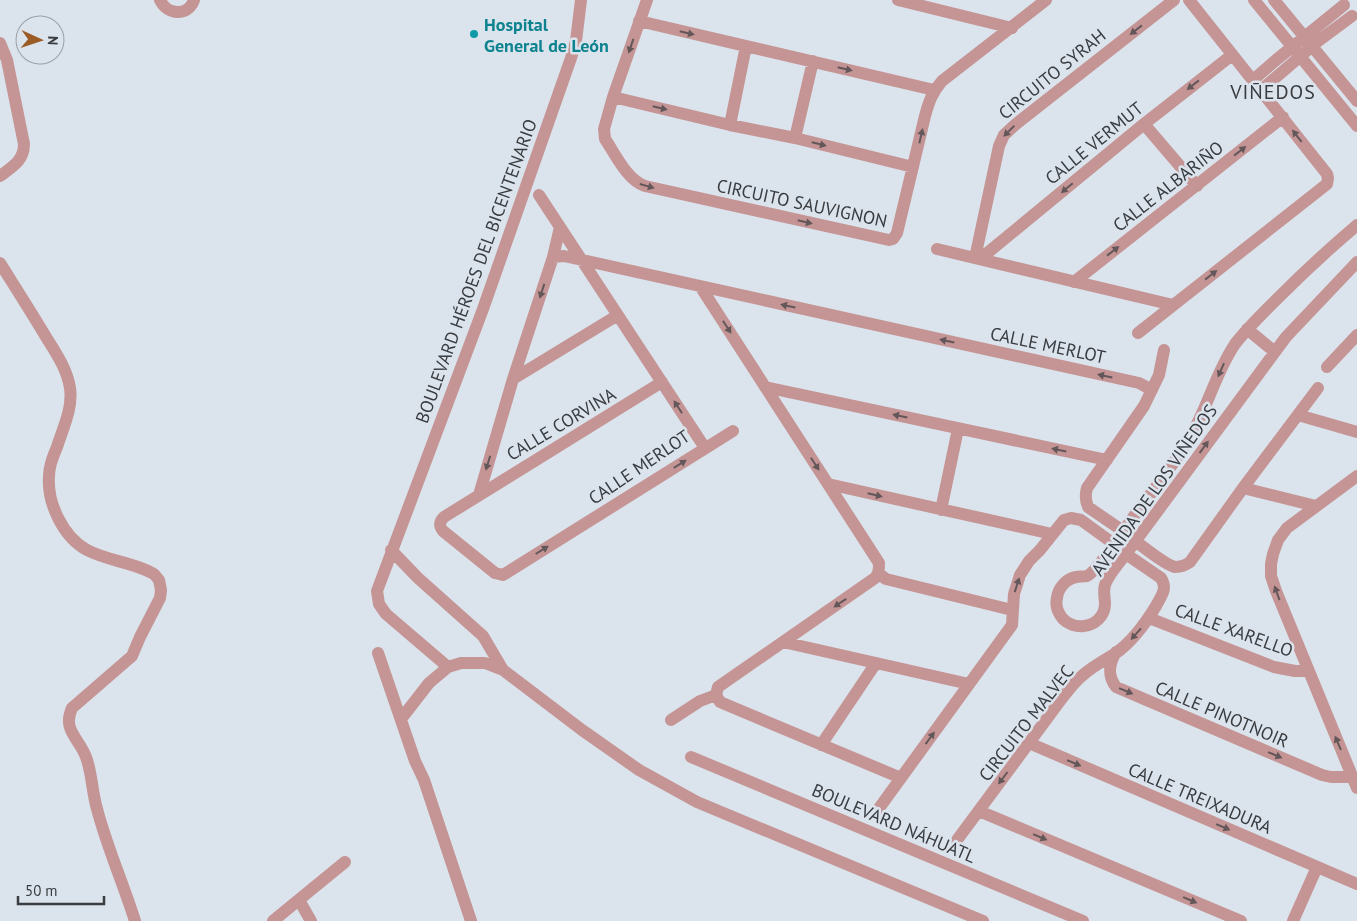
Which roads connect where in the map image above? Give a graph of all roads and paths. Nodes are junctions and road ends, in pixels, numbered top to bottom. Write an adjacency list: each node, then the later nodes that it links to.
1 (160, 0): 2 (street)
2 (194, 0)
3 (581, 0): 80 (street, BOULEVARD HÉROES DEL BICENTENARIO)
4 (647, 0): 13 (street, CIRCUITO SAUVIGNON)
5 (898, 0): 14 (street)
6 (1046, 0): 14 (street, CIRCUITO SAUVIGNON)
7 (1174, 0): 39 (street, CIRCUITO SYRAH, one-way to 39)
8 (1189, 0): 19 (street)
9 (1254, 0): 18 (street)
10 (1274, 0): 15 (street)
11 (1342, 3): 12 (street); 15 (street)
12 (1355, 19): 15 (street)
13 (639, 22): 17 (street, one-way to 17); 24 (street, CIRCUITO SAUVIGNON, one-way to 24)
14 (1012, 28): 23 (street, CIRCUITO SAUVIGNON)
15 (1308, 42): 18 (street); 20 (street); 25 (street)
16 (0, 43): 32 (street)
17 (746, 46): 21 (street); 28 (street)
18 (1292, 46): 20 (street); 22 (street)
19 (1232, 55): 22 (street); 27 (street, CALLE VERMUT, one-way to 27)
20 (1301, 57): 22 (street); 29 (street)
21 (813, 61): 23 (street, one-way to 23); 30 (street)
22 (1257, 85): 26 (street)
23 (934, 90): 31 (street, CIRCUITO SAUVIGNON, one-way to 23)
24 (613, 97): 28 (street, one-way to 28); 31 (street, CIRCUITO SAUVIGNON, one-way to 31)
25 (1357, 101)
26 (1283, 117): 33 (street, CALLE ALBARIÑO, one-way to 26); 48 (street, one-way to 26)
27 (1144, 124): 33 (street); 39 (street, CALLE VERMUT, one-way to 39)
28 (730, 125): 30 (street)
29 (1357, 126)
30 (796, 138): 31 (street, one-way to 31)
31 (913, 167)
32 (0, 176)
33 (1196, 186): 44 (street, CALLE ALBARIÑO, one-way to 33)
34 (539, 195): 36 (street, CALLE MERLOT)
35 (1357, 225): 51 (street, AVENIDA DE LOS VIÑEDOS)
36 (560, 227): 38 (street); 40 (street, CALLE MERLOT)
37 (937, 249): 39 (street)
38 (553, 257): 40 (street); 58 (street, one-way to 58)
39 (978, 258): 44 (street)
40 (582, 260): 43 (street, CALLE MERLOT); 45 (street, CALLE MERLOT)
41 (1357, 262): 56 (street, AVENIDA DE LOS VIÑEDOS)
42 (0, 263): 108 (street)
43 (616, 268): 45 (street); 46 (street, CALLE MERLOT)
44 (1074, 282): 48 (street)
45 (598, 284): 50 (street, CALLE MERLOT)
46 (700, 286): 47 (street, CALLE MERLOT); 49 (street)
47 (730, 293): 49 (street); 62 (street, CALLE MERLOT, one-way to 47)
48 (1173, 305): 52 (street)
49 (714, 308): 60 (street, one-way to 60)
50 (618, 315): 58 (street); 59 (street, CALLE MERLOT)
51 (1247, 329): 56 (street); 76 (street, AVENIDA DE LOS VIÑEDOS, one-way to 76)
52 (1138, 333)
53 (1357, 335): 54 (street)
54 (1352, 346): 57 (street)
55 (1164, 350): 62 (street)
56 (1275, 352): 78 (street, AVENIDA DE LOS VIÑEDOS, one-way to 56)
57 (1328, 367)
58 (513, 380): 72 (street, one-way to 72)
59 (662, 382): 67 (street, CALLE MERLOT, one-way to 59); 72 (street, CALLE CORVINA)
60 (765, 387): 64 (street, one-way to 60); 70 (street, one-way to 70)
61 (1318, 388): 63 (street)
62 (1152, 390): 68 (street)
63 (1298, 415): 66 (street); 71 (street)
64 (958, 429): 68 (street, one-way to 64); 74 (street)
65 (733, 431): 67 (street)
66 (1357, 432)
67 (705, 448): 75 (street, CALLE MERLOT, one-way to 67)
68 (1106, 460): 76 (street)
69 (1357, 476): 73 (street)
70 (828, 484): 74 (street, one-way to 74); 82 (street)
71 (1243, 488): 73 (street); 78 (street)
72 (478, 495): 75 (street, CALLE CORVINA)
73 (1316, 506): 91 (street, one-way to 73)
74 (941, 510): 77 (street)
75 (440, 524)
76 (1123, 531): 79 (street, AVENIDA DE LOS VIÑEDOS)
77 (1052, 534): 79 (street); 83 (street, one-way to 77)
78 (1135, 541): 81 (street, AVENIDA DE LOS VIÑEDOS)
79 (1114, 544): 81 (street, AVENIDA DE LOS VIÑEDOS)
80 (391, 550): 89 (street, BOULEVARD HÉROES DEL BICENTENARIO); 90 (street)
81 (1126, 554): 84 (street, CIRCUITO MALVEC)
82 (879, 574): 83 (street); 85 (street, one-way to 85)
83 (1012, 610): 92 (street)
84 (1149, 618): 86 (street, CIRCUITO MALVEC, one-way to 86); 91 (street, CALLE XARELLO)
85 (783, 642): 88 (street); 93 (street)
86 (1116, 652): 96 (street, CIRCUITO MALVEC); 100 (street, CALLE PINOTNOIR, one-way to 100)
87 (378, 653): 94 (street)
88 (876, 664): 92 (street); 97 (street)
89 (448, 667): 90 (street); 94 (street)
90 (503, 670): 112 (street)
91 (1308, 671): 100 (street, one-way to 91)
92 (969, 684): 99 (street, one-way to 92)
93 (716, 695): 95 (street); 97 (street)
94 (401, 719): 111 (street)
95 (671, 720)
96 (1029, 743): 102 (street, CIRCUITO MALVEC, one-way to 102); 105 (street, CALLE TREIXADURA, one-way to 105)
97 (821, 744): 99 (street)
98 (691, 757): 113 (street, BOULEVARD NÁHUATL)
99 (901, 778): 101 (street)
100 (1355, 783)
101 (877, 811)
102 (979, 811): 103 (street, CIRCUITO MALVEC); 114 (street, one-way to 114)
103 (957, 840)
104 (344, 862): 107 (street)
105 (1317, 867): 106 (street, CALLE TREIXADURA); 115 (street)
106 (1357, 884)
107 (299, 900): 109 (street); 110 (street)
108 (135, 921)
109 (273, 921)
110 (311, 921)
111 (471, 921)
112 (983, 921)
113 (1083, 921)
114 (1240, 921)
115 (1294, 921)

